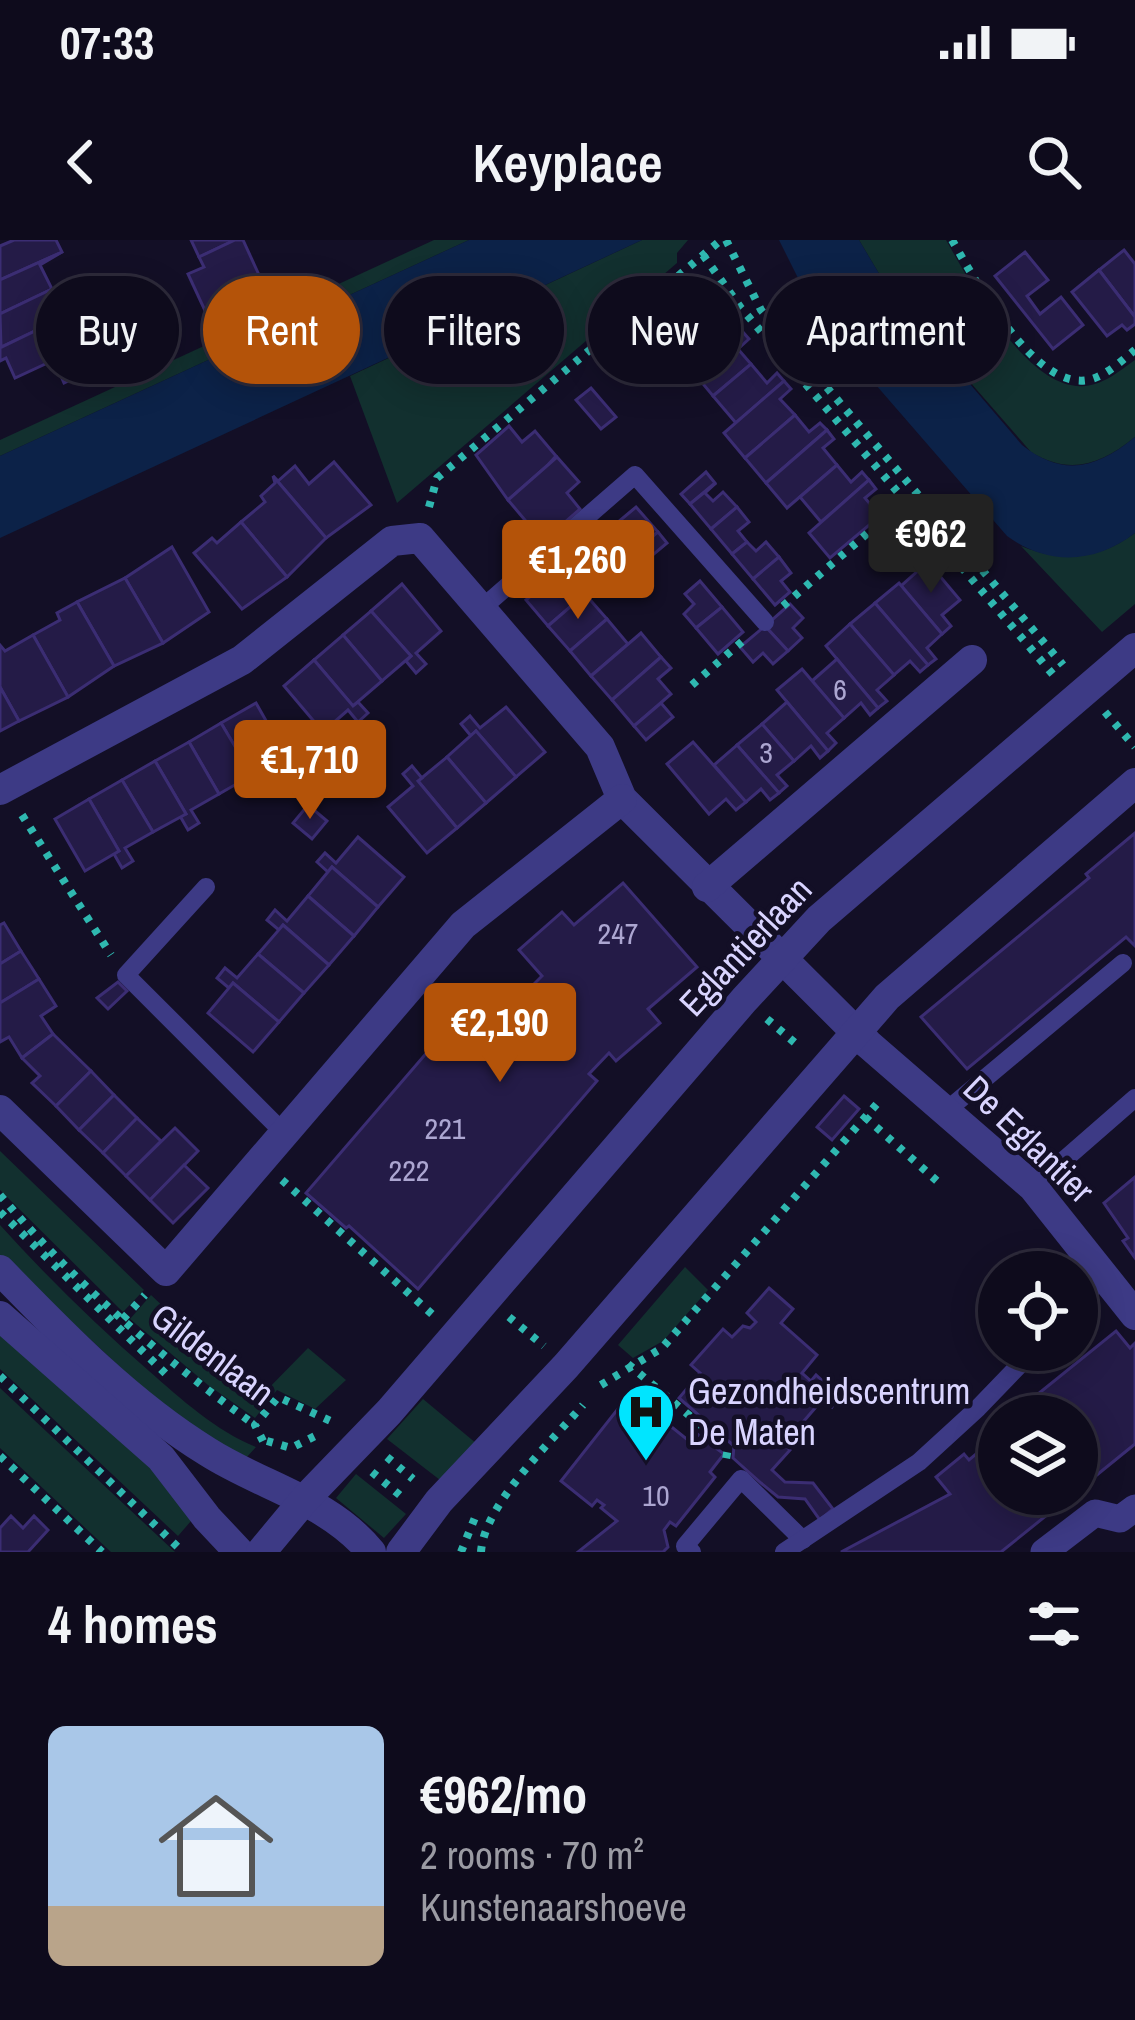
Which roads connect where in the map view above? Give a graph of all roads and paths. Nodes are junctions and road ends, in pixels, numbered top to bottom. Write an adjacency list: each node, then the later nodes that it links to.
1 (723, 240): 3 (path); 11 (path)
2 (952, 240): 4 (path)
3 (703, 255): 5 (path); 6 (path)
4 (1135, 350)
5 (905, 501): 8 (path); 12 (path)
6 (420, 538): 7 (street); 15 (street)
7 (481, 609): 8 (lane); 16 (street)
8 (765, 622): 13 (path)
9 (1135, 648): 19 (street, Eglantierlaan)
10 (972, 660): 18 (street)
11 (1070, 674)
12 (1060, 683)
13 (692, 685)
14 (1135, 783): 23 (street)
15 (2, 788): 21 (path)
16 (622, 799): 18 (street, De Eglantier); 30 (street)
17 (206, 887): 21 (lane)
18 (707, 887): 19 (street, De Eglantier)
19 (780, 960): 22 (street, Eglantierlaan); 23 (street, De Eglantier)
20 (1123, 963): 28 (lane)
21 (126, 975): 30 (lane)
22 (744, 1000): 24 (path); 39 (street, Eglantierlaan)
23 (855, 1031): 24 (street); 25 (street, De Eglantier)
24 (823, 1066): 44 (street)
25 (902, 1074): 28 (street, De Eglantier); 29 (path)
26 (1135, 1098): 33 (lane)
27 (0, 1110): 31 (street)
28 (946, 1111): 33 (street, De Eglantier)
29 (865, 1118): 32 (path); 45 (path)
30 (286, 1135): 31 (street)
31 (262, 1162): 42 (path)
32 (937, 1181)
33 (1033, 1187): 37 (street, De Eglantier)
34 (0, 1195): 49 (path)
35 (0, 1212): 48 (path, Gildenlaan)
36 (0, 1270): 54 (street)
37 (1104, 1276): 38 (lane); 40 (street, De Eglantier)
38 (1098, 1282)
39 (487, 1298): 44 (path); 53 (street, Eglantierlaan)
40 (1135, 1315)
41 (0, 1316): 60 (street)
42 (438, 1319)
43 (620, 1357): 45 (path)
44 (566, 1366): 55 (street)
45 (631, 1366): 51 (path); 64 (path)
46 (1013, 1371): 57 (lane)
47 (0, 1376): 59 (path)
48 (174, 1381)
49 (255, 1425)
50 (250, 1436): 53 (path, Gildenlaan)
51 (728, 1448)
52 (0, 1456): 58 (path)
53 (350, 1456): 54 (street, Eglantierlaan); 55 (path, Gildenlaan)
54 (305, 1498): 61 (street, Eglantierlaan); 62 (street)
55 (424, 1517): 63 (street)
56 (1130, 1522): 67 (street)
57 (803, 1540): 65 (lane); 66 (lane)
58 (102, 1552)
59 (183, 1552)
60 (239, 1552)
61 (261, 1552)
62 (371, 1552)
63 (400, 1552)
64 (482, 1552)
65 (692, 1552)
66 (784, 1552)
67 (1044, 1552)

